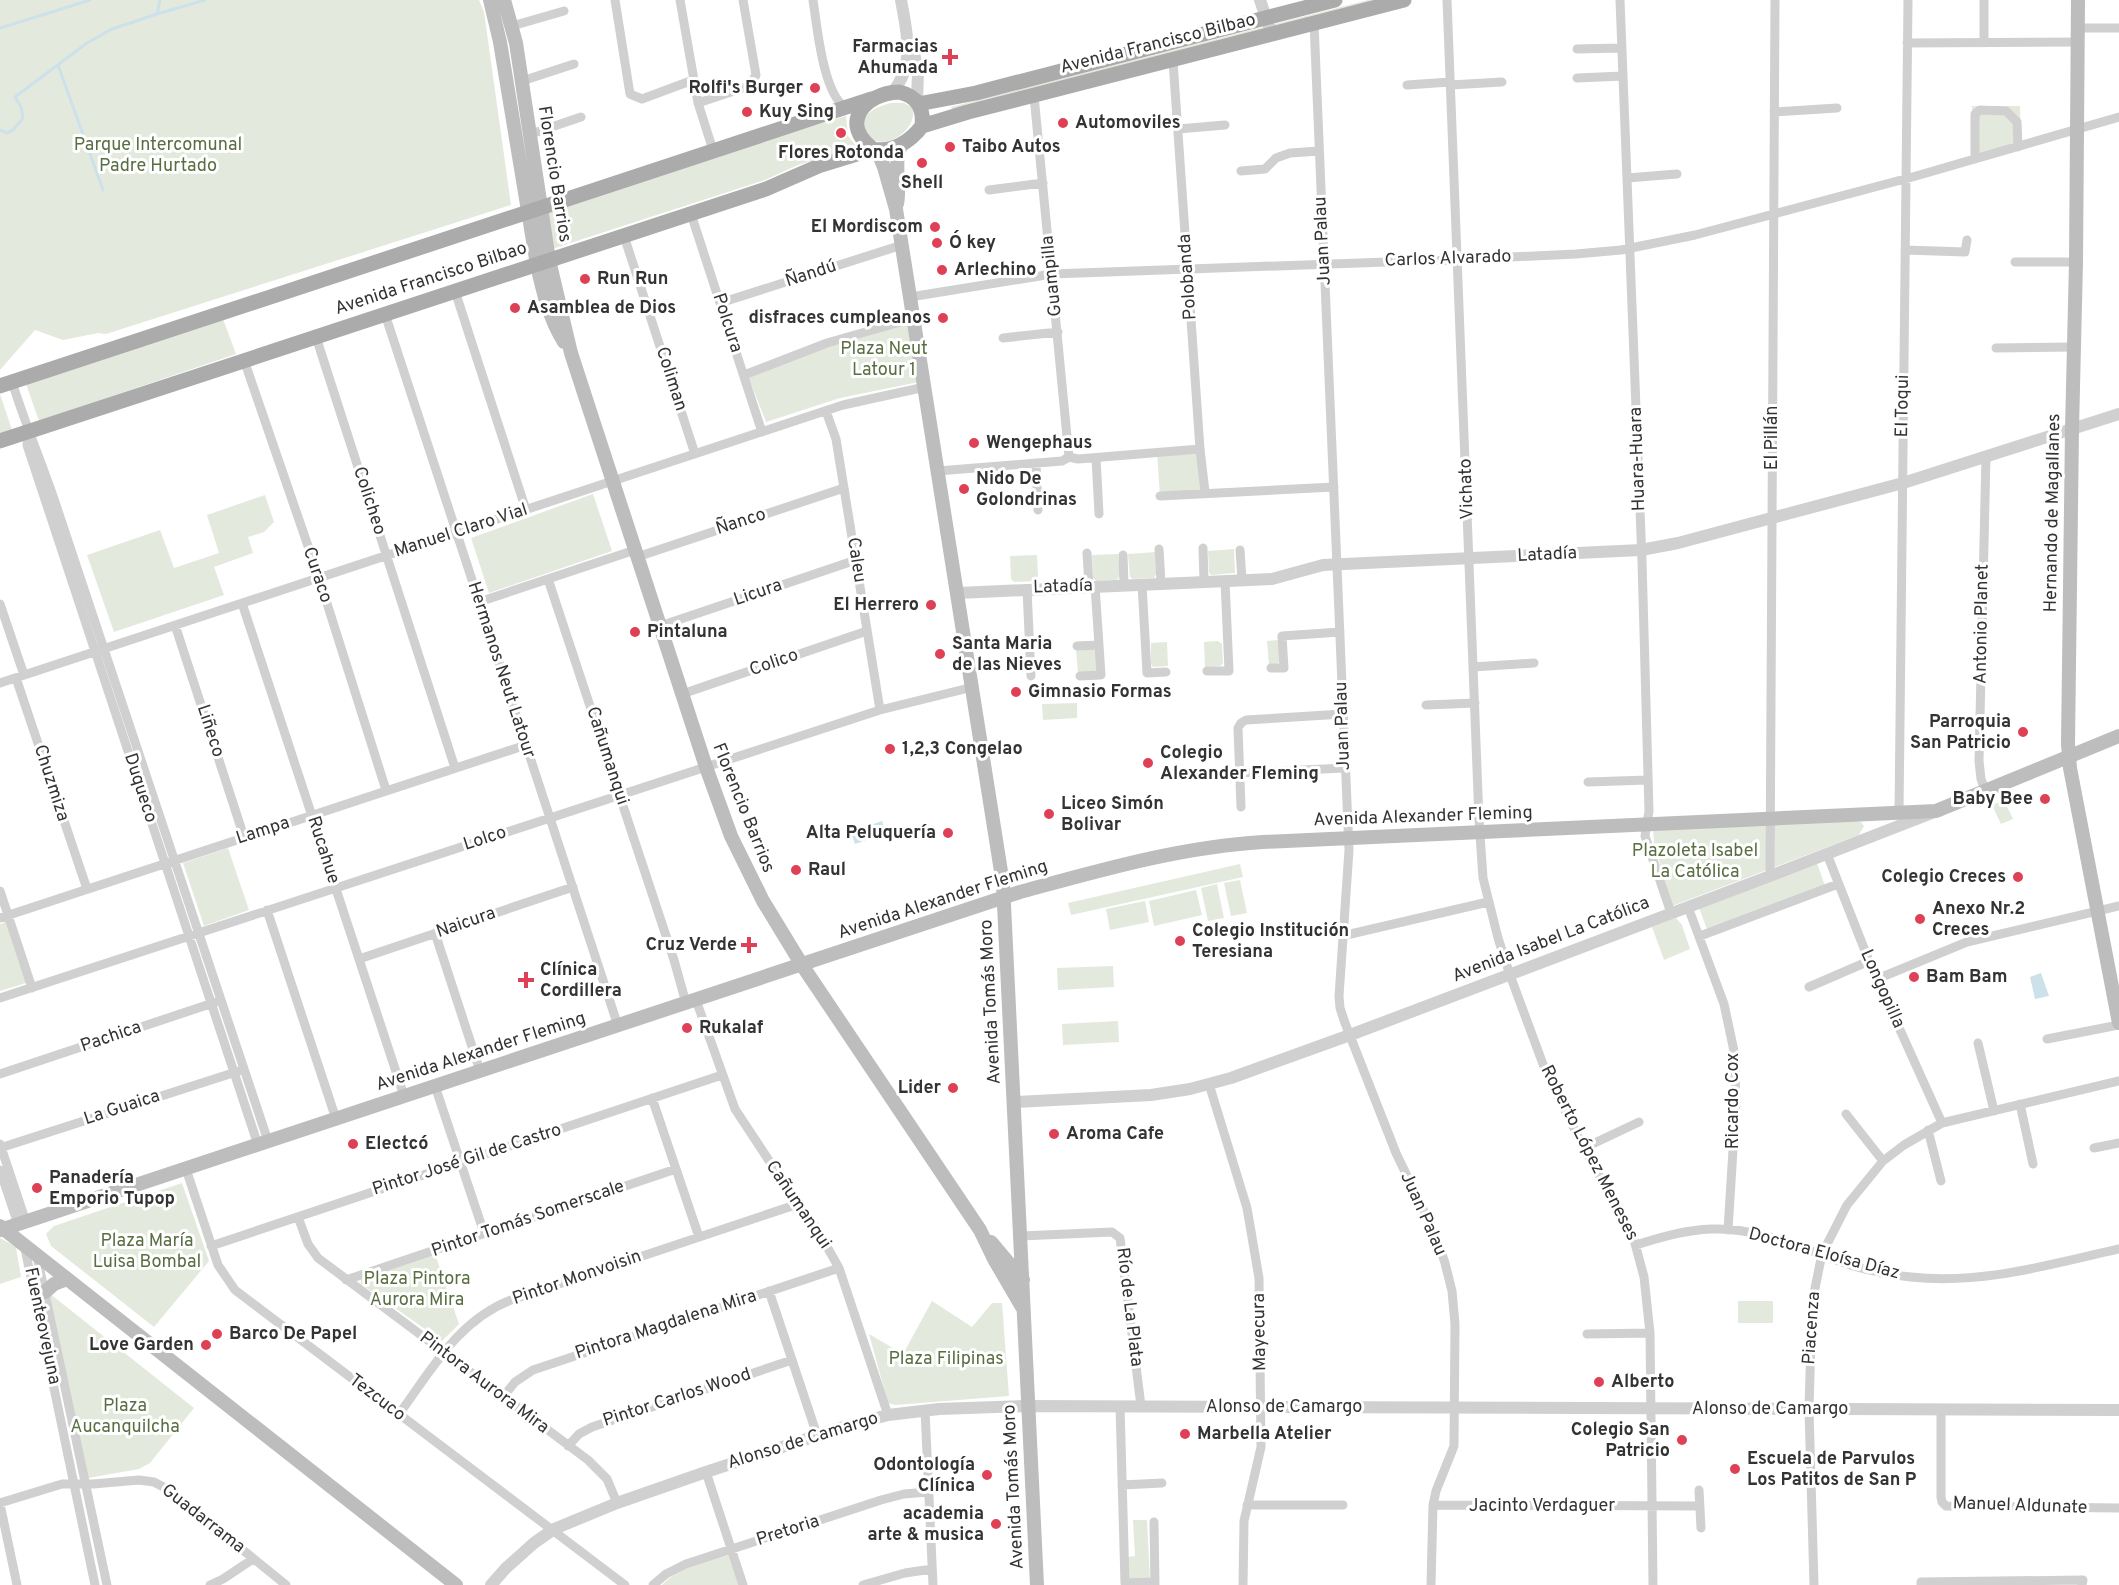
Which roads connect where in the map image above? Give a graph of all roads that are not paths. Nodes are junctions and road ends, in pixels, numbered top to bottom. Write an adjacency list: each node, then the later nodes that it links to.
1 (490, 0): 65 (main road, Florencio Barrios)
2 (615, 0): 33 (street)
3 (680, 0): 33 (street)
4 (744, 0): 41 (street)
5 (813, 0): 43 (street)
6 (901, 0): 21 (street)
7 (1260, 0): 18 (street)
8 (1335, 0): 18 (main road, Avenida Francisco Bilbao)
9 (1404, 0): 19 (main road, Avenida Francisco Bilbao)
10 (1447, 0): 36 (street, Vichato)
11 (1620, 0): 27 (street, Huara-Huara)
12 (1774, 0): 45 (street, El Pillán)
13 (1908, 0): 25 (street, El Toqui)
14 (1984, 0): 26 (street)
15 (2078, 0): 24 (main road, Hernando de Magallanes)
16 (506, 3): 20 (main road, Florencio Barrios)
17 (564, 11): 20 (street)
18 (1265, 18): 23 (street); 42 (main road, Avenida Francisco Bilbao)
19 (1314, 23): 23 (main road, Avenida Francisco Bilbao); 57 (street, Juan Palau)
20 (512, 26): 34 (main road, Florencio Barrios)
21 (905, 27): 38 (street); 42 (street)
22 (2119, 28): 24 (street)
23 (1272, 34): 29 (main road, Avenida Francisco Bilbao)
24 (2077, 35): 26 (street); 51 (main road, Hernando de Magallanes)
25 (1907, 43): 26 (street); 62 (street, El Toqui)
26 (1984, 43)
27 (1622, 48): 28 (street); 31 (street, Huara-Huara)
28 (1577, 50)
29 (1173, 60): 39 (main road, Avenida Francisco Bilbao); 50 (street, Polobanda)
30 (574, 63): 34 (street)
31 (1623, 76): 32 (street); 61 (street, Huara-Huara)
32 (1577, 78)
33 (693, 80): 41 (street)
34 (522, 81): 52 (main road, Florencio Barrios)
35 (1502, 82): 36 (street)
36 (1450, 84): 37 (street); 74 (street, Vichato)
37 (1407, 85)
38 (892, 93): 40 (main road); 42 (main road)
39 (1034, 96): 49 (main road, Avenida Francisco Bilbao); 63 (street, Guampilla)
40 (871, 99): 43 (main road, Avenida Francisco Bilbao); 55 (main road)
41 (698, 103): 56 (street)
42 (918, 103): 49 (main road)
43 (838, 106): 56 (main road, Avenida Francisco Bilbao)
44 (1837, 108): 45 (street)
45 (1774, 112): 68 (street, El Pillán)
46 (581, 117): 52 (street)
47 (2119, 117): 51 (street, Carlos Alvarado)
48 (1225, 125): 50 (street)
49 (922, 126): 53 (main road)
50 (1178, 129): 79 (street, Polobanda)
51 (2076, 130): 54 (street, Carlos Alvarado); 76 (main road, Hernando de Magallanes)
52 (531, 134): 65 (main road, Florencio Barrios)
53 (901, 145): 55 (main road); 66 (main road, Avenida Tomás Moro)
54 (2018, 147): 58 (street, Carlos Alvarado); 58 (street)
55 (875, 149): 66 (main road, Avenida Tomás Moro); 67 (main road, Avenida Francisco Bilbao)
56 (713, 150): 65 (main road, Avenida Francisco Bilbao)
57 (1319, 151): 59 (street); 78 (street, Juan Palau)
58 (1975, 159): 62 (street, Carlos Alvarado)
59 (1241, 171)
60 (1677, 174): 61 (street)
61 (1627, 178): 72 (street, Huara-Huara)
62 (1906, 179): 68 (street, Carlos Alvarado); 73 (street, El Toqui)
63 (1043, 183): 64 (street); 80 (street, Guampilla)
64 (989, 190)
65 (535, 209): 77 (main road, Florencio Barrios); 93 (main road, Avenida Francisco Bilbao)
66 (896, 209): 71 (main road, Avenida Tomás Moro)
67 (691, 214): 69 (main road, Avenida Francisco Bilbao); 83 (street, Polcura)
68 (1773, 214): 72 (street, Carlos Alvarado); 117 (street, El Pillán)
69 (624, 236): 77 (main road, Avenida Francisco Bilbao); 102 (street, Coliman)
70 (1967, 240): 73 (street)
71 (902, 245): 82 (main road, Avenida Tomás Moro); 83 (street, Ñandú)
72 (1629, 249): 74 (street, Carlos Alvarado); 122 (street, Huara-Huara)
73 (1905, 250): 109 (street, El Toqui)
74 (1457, 259): 78 (street, Carlos Alvarado); 127 (street, Vichato)
75 (2015, 262): 76 (street)
76 (2076, 262): 89 (main road, Hernando de Magallanes)
77 (543, 263): 81 (main road, Avenida Francisco Bilbao); 108 (main road, Florencio Barrios)
78 (1325, 264): 79 (street, Carlos Alvarado); 110 (street, Juan Palau)
79 (1187, 270): 80 (street, Carlos Alvarado); 101 (street, Polobanda)
80 (1052, 274): 82 (street, Carlos Alvarado); 86 (street, Guampilla)
81 (455, 291): 84 (main road, Avenida Francisco Bilbao); 114 (street)
82 (910, 297): 85 (main road, Avenida Tomás Moro)
83 (720, 303): 92 (street, Polcura)
84 (385, 314): 87 (main road, Avenida Francisco Bilbao); 118 (street, Hermanos Neut Latour)
85 (914, 318): 92 (street); 94 (main road, Avenida Tomás Moro)
86 (1058, 332): 88 (street); 104 (street, Guampilla)
87 (316, 337): 91 (main road, Avenida Francisco Bilbao); 126 (street, Colicheo)
88 (1003, 338)
89 (2073, 347): 90 (street); 97 (main road, Hernando de Magallanes)
90 (1996, 348)
91 (244, 360): 98 (main road, Avenida Francisco Bilbao); 130 (street, Curaco)
92 (744, 375): 99 (street, Polcura)
93 (6, 384): 98 (street, Duqueco)
94 (925, 387): 95 (street, Manuel Claro Vial); 107 (main road, Avenida Tomás Moro)
95 (826, 411): 99 (street, Manuel Claro Vial); 111 (street, Caleu)
96 (2119, 414): 97 (street, Latadía)
97 (2072, 429): 103 (street, Latadía); 168 (main road, Hernando de Magallanes)
98 (28, 431): 100 (main road, Avenida Francisco Bilbao); 150 (street, Duqueco)
99 (762, 432): 102 (street, Manuel Claro Vial)
100 (0, 441)
101 (1200, 449): 105 (street); 112 (street, Polobanda)
102 (695, 454): 108 (street, Manuel Claro Vial)
103 (1986, 456): 109 (street, Latadía); 176 (street, Antonio Planet)
104 (1069, 457): 105 (street); 106 (street)
105 (1096, 458): 116 (street)
106 (1036, 463): 107 (street); 115 (street)
107 (938, 471): 140 (main road, Avenida Tomás Moro)
108 (612, 481): 114 (street, Manuel Claro Vial); 123 (main road, Florencio Barrios)
109 (1903, 483): 117 (street, Latadía); 180 (street, El Toqui)
110 (1334, 487): 112 (street); 129 (street, Juan Palau)
111 (844, 488): 123 (street, Ñanco); 128 (street, Caleu)
112 (1204, 492): 113 (street)
113 (1160, 496)
114 (526, 510): 118 (street, Manuel Claro Vial)
115 (1038, 510)
116 (1099, 514)
117 (1772, 517): 122 (street, Latadía); 183 (street, El Pillán)
118 (457, 533): 126 (street, Manuel Claro Vial); 141 (street, Hermanos Neut Latour)
119 (1203, 548): 134 (street)
120 (1159, 549): 135 (street)
121 (1240, 550): 132 (street)
122 (1641, 550): 127 (street, Latadía); 173 (street, Huara-Huara)
123 (636, 553): 131 (street, Ñanco); 145 (main road, Florencio Barrios)
124 (1088, 553): 138 (street)
125 (1123, 555): 137 (street)
126 (387, 556): 130 (street, Manuel Claro Vial); 170 (street, Colicheo)
127 (1470, 559): 129 (street, Latadía); 152 (street, Vichato)
128 (856, 560): 145 (street, Licura); 146 (street, Caleu)
129 (1337, 564): 132 (street, Latadía); 147 (street, Juan Palau)
130 (319, 578): 142 (street, Manuel Claro Vial); 175 (street, Curaco)
131 (549, 579): 141 (street, Ñanco); 177 (street, Cañumanqui)
132 (1242, 580): 133 (street, Latadía)
133 (1225, 581): 134 (street, Latadía); 154 (street)
134 (1204, 582): 135 (street, Latadía)
135 (1161, 583): 136 (street, Latadía)
136 (1142, 584): 137 (street, Latadía); 155 (street)
137 (1124, 585): 138 (street, Latadía)
138 (1092, 586): 139 (street, Latadía); 148 (street)
139 (1027, 589): 140 (street, Latadía); 157 (street)
140 (958, 593): 160 (main road, Avenida Tomás Moro)
141 (479, 602): 167 (street, Hermanos Neut Latour)
142 (242, 603): 144 (street, Manuel Claro Vial); 181 (street, Rucahue)
143 (0, 604): 156 (street, Chuzmiza)
144 (175, 625): 150 (street, Manuel Claro Vial); 186 (street, Liñeco)
145 (660, 626): 161 (main road, Florencio Barrios)
146 (867, 631): 161 (street, Colico); 164 (street, Caleu)
147 (1340, 632): 153 (street); 165 (street, Juan Palau)
148 (1099, 645): 149 (street); 158 (street)
149 (1077, 646)
150 (100, 650): 156 (street, Manuel Claro Vial); 189 (street, Duqueco)
151 (1534, 663): 152 (street)
152 (1473, 667): 162 (street, Vichato)
153 (1271, 668)
154 (1207, 671)
155 (1166, 672)
156 (20, 676): 159 (street, Manuel Claro Vial); 194 (street, Chuzmiza)
157 (1031, 676)
158 (1080, 676)
159 (0, 683)
160 (973, 687): 164 (street, Lolco); 196 (main road, Avenida Tomás Moro)
161 (682, 694): 169 (main road, Florencio Barrios)
162 (1475, 703): 163 (street); 185 (street, Vichato)
163 (1426, 705)
164 (880, 710): 169 (street, Lolco)
165 (1343, 714): 171 (street, Juan Palau); 172 (street)
166 (2119, 736): 168 (main road, Avenida Isabel La Católica)
167 (526, 745): 170 (street, Lampa); 182 (street, Hermanos Neut Latour)
168 (2069, 756): 176 (main road, Avenida Isabel La Católica); 201 (main road, Hernando de Magallanes)
169 (706, 767): 177 (street, Lolco); 210 (main road, Florencio Barrios)
170 (455, 768): 175 (street, Lampa)
171 (1345, 768): 172 (street); 187 (street, Juan Palau)
172 (1240, 773): 178 (street)
173 (1648, 780): 174 (street); 184 (street, Huara-Huara)
174 (1588, 782)
175 (386, 790): 181 (street, Lampa)
176 (1985, 790): 179 (main road, Avenida Isabel La Católica)
177 (620, 795): 182 (street, Lolco); 217 (street, Cañumanqui)
178 (1241, 807)
179 (1936, 811): 180 (main road, Avenida Alexander Fleming); 188 (street, Avenida Isabel La Católica)
180 (1899, 813): 183 (main road, Avenida Alexander Fleming)
181 (312, 815): 186 (street, Lampa); 193 (street, Rucahue)
182 (550, 818): 192 (street, Hermanos Neut Latour); 193 (street, Lolco)
183 (1770, 819): 184 (main road, Avenida Alexander Fleming); 190 (street, El Pillán)
184 (1647, 825): 185 (main road, Avenida Alexander Fleming); 202 (street, Huara-Huara)
185 (1480, 833): 187 (main road, Avenida Alexander Fleming); 197 (street, Vichato)
186 (244, 837): 189 (street, Lampa)
187 (1348, 839): 196 (main road, Avenida Alexander Fleming); 206 (street, Juan Palau)
188 (1827, 854): 190 (street, Avenida Isabel La Católica); 191 (street, Longopilla)
189 (170, 861): 194 (street, Lampa); 205 (street, Duqueco)
190 (1770, 876): 199 (street, Avenida Isabel La Católica)
191 (1838, 884): 207 (street); 209 (street, Longopilla)
192 (573, 887): 204 (street, Naicura); 219 (street, Hermanos Neut Latour)
193 (336, 888): 200 (street, Lolco); 208 (street, Rucahue)
194 (87, 889): 203 (street, Lampa)
195 (0, 891): 203 (street)
196 (1004, 898): 210 (main road, Avenida Alexander Fleming); 233 (main road, Avenida Tomás Moro)
197 (1488, 902): 206 (street); 211 (street, Vichato)
198 (2119, 906): 201 (street)
199 (1688, 907): 202 (street, Avenida Isabel La Católica); 207 (street, Ricardo Cox)
200 (267, 910): 205 (street, Lolco); 237 (street)
201 (2098, 911): 212 (street); 218 (main road, Hernando de Magallanes)
202 (1671, 913): 211 (street, Avenida Isabel La Católica)
203 (4, 916): 214 (street)
204 (435, 933): 208 (street, Naicura); 224 (street)
205 (194, 934): 214 (street, Lolco); 216 (street, Duqueco)
206 (1342, 936): 220 (street, Juan Palau)
207 (1700, 936): 258 (street, Ricardo Cox)
208 (359, 959): 231 (street, Rucahue)
209 (1869, 962): 212 (street, Longopilla); 213 (street)
210 (802, 964): 217 (main road, Avenida Alexander Fleming); 257 (main road, Florencio Barrios)
211 (1510, 975): 220 (street, Avenida Isabel La Católica); 244 (street, Roberto López Meneses)
212 (1876, 979): 239 (street, Longopilla)
213 (1809, 987)
214 (32, 988): 215 (street, Lolco)
215 (0, 998)
216 (217, 1001): 223 (street, Duqueco); 225 (street, Duqueco); 226 (street, Pachica)
217 (691, 1001): 219 (main road, Avenida Alexander Fleming); 227 (street, Cañumanqui)
218 (2119, 1024): 221 (street)
219 (618, 1026): 224 (main road, Avenida Alexander Fleming)
220 (1350, 1035): 229 (street, Avenida Isabel La Católica); 284 (street, Juan Palau)
221 (2047, 1039)
222 (1978, 1043): 235 (street)
223 (244, 1069): 225 (street, La Guaica); 241 (street, Duqueco)
224 (480, 1071): 230 (main road, Avenida Alexander Fleming)
225 (234, 1072): 241 (street, Duqueco); 243 (street, La Guaica)
226 (0, 1074)
227 (722, 1075): 232 (street, Pintor José Gil de Castro); 253 (street, Cañumanqui)
228 (2119, 1081): 234 (street, Piacenza)
229 (1209, 1084): 233 (street, Avenida Isabel La Católica); 283 (street, Mayecura)
230 (435, 1086): 231 (main road, Avenida Alexander Fleming); 247 (street)
231 (404, 1096): 237 (main road, Avenida Alexander Fleming)
232 (652, 1098): 247 (street, Pintor José Gil de Castro); 250 (street)
233 (1014, 1102): 260 (main road, Avenida Tomás Moro)
234 (2020, 1104): 235 (street, Piacenza); 248 (street)
235 (1994, 1111): 239 (street, Piacenza)
236 (1846, 1114): 246 (street)
237 (336, 1119): 241 (main road, Avenida Alexander Fleming)
238 (1640, 1122): 244 (street)
239 (1942, 1123): 240 (street, Piacenza)
240 (1928, 1130): 246 (street, Piacenza); 252 (street)
241 (263, 1143): 249 (main road, Avenida Alexander Fleming)
242 (2119, 1143): 245 (street)
243 (0, 1146): 255 (street)
244 (1584, 1148): 263 (street, Roberto López Meneses)
245 (2094, 1148)
246 (1883, 1161): 266 (street, Piacenza)
247 (460, 1162): 254 (street, Pintor José Gil de Castro); 259 (street)
248 (2033, 1164)
249 (186, 1169): 255 (main road, Avenida Alexander Fleming); 264 (street, Tezcuco)
250 (676, 1169): 259 (street, Pintor Tomás Somerscale); 261 (street)
251 (0, 1170): 255 (street)
252 (1941, 1181)
253 (798, 1204): 261 (street, Pintor Monvoisin); 268 (street, Cañumanqui)
254 (298, 1217): 264 (street, Pintor José Gil de Castro); 270 (street, Pintora Aurora Mira)
255 (22, 1223): 256 (main road, Avenida Alexander Fleming)
256 (2, 1228): 262 (main road)
257 (980, 1230): 271 (main road, Florencio Barrios); 274 (main road, Florencio Barrios)
258 (1728, 1230): 263 (street, Doctora Eloísa Díaz); 266 (street, Doctora Eloísa Díaz)
259 (484, 1233): 270 (street, Pintor Tomás Somerscale)
260 (1021, 1236): 271 (main road, Avenida Tomás Moro); 282 (street, Río de La Plata)
261 (699, 1237): 277 (street, Pintor Monvoisin)
262 (24, 1244): 267 (main road); 295 (street, Fuenteovejuna)
263 (1636, 1245): 275 (street, Roberto López Meneses)
264 (212, 1246): 290 (street, Tezcuco)
265 (2119, 1249): 266 (street, Doctora Eloísa Díaz)
266 (1821, 1254): 286 (street, Piacenza)
267 (37, 1255): 269 (main road); 273 (street, Fuenteovejuna)
268 (839, 1268): 272 (street, Pintora Magdalena Mira); 291 (street, Cañumanqui)
269 (68, 1279): 273 (main road); 321 (main road)
270 (346, 1280): 277 (street, Pintora Aurora Mira)
271 (1023, 1280): 274 (main road, Avenida Tomás Moro)
272 (769, 1291): 278 (street); 279 (street, Pintora Magdalena Mira)
273 (45, 1292): 296 (street, Fuenteovejuna)
274 (1024, 1309): 280 (main road, Avenida Tomás Moro)
275 (1650, 1333): 276 (street); 285 (street, Roberto López Meneses)
276 (1587, 1334)
277 (444, 1353): 279 (street, Pintora Aurora Mira); 290 (street, Pintor Monvoisin)
278 (792, 1360): 292 (street); 293 (street, Pintor Carlos Wood)
279 (502, 1397): 293 (street, Pintora Aurora Mira)
280 (1027, 1406): 281 (street, Alonso de Camargo); 287 (street, Alonso de Camargo); 328 (main road, Avenida Tomás Moro)
281 (1119, 1406): 282 (street, Alonso de Camargo); 298 (street)
282 (1141, 1406): 283 (street, Alonso de Camargo)
283 (1260, 1407): 284 (street, Alonso de Camargo); 303 (street, Mayecura)
284 (1455, 1407): 285 (street, Alonso de Camargo); 305 (street, Juan Palau)
285 (1650, 1408): 286 (street, Alonso de Camargo); 306 (street, Roberto López Meneses)
286 (1809, 1409): 288 (street, Alonso de Camargo); 332 (street, Piacenza)
287 (925, 1410): 291 (street, Alonso de Camargo); 300 (street)
288 (1941, 1410): 289 (street, Alonso de Camargo); 308 (street, Manuel Aldunate)
289 (2119, 1410)
290 (399, 1414): 311 (street, Tezcuco)
291 (888, 1415): 292 (street, Alonso de Camargo)
292 (817, 1435): 294 (street, Alonso de Camargo)
293 (568, 1446): 301 (street, Pintora Aurora Mira)
294 (706, 1472): 301 (street, Alonso de Camargo); 312 (street)
295 (74, 1483): 296 (street, Guadarrama); 302 (street, Guadarrama); 317 (street, Fuenteovejuna)
296 (86, 1483): 313 (street, Guadarrama); 318 (street, Fuenteovejuna)
297 (1162, 1483): 298 (street)
298 (1122, 1485): 315 (street)
299 (1699, 1490): 307 (street)
300 (928, 1492): 312 (street, Pretoria); 314 (street)
301 (617, 1503): 311 (street, Alonso de Camargo)
302 (0, 1504): 316 (street)
303 (1247, 1505): 304 (street); 329 (street, Mayecura)
304 (1342, 1505)
305 (1432, 1505): 306 (street, Jacinto Verdaguer); 330 (street, Juan Palau)
306 (1651, 1506): 307 (street, Jacinto Verdaguer); 331 (street, Roberto López Meneses)
307 (1700, 1506): 310 (street)
308 (2119, 1508)
309 (1154, 1522): 315 (street)
310 (1701, 1527)
311 (554, 1529): 322 (street, Alonso de Camargo); 323 (street, Tezcuco)
312 (731, 1549): 324 (street, Pretoria); 325 (street)
313 (253, 1559): 319 (street); 320 (street, Guadarrama)
314 (932, 1569): 326 (street); 327 (street)
315 (1155, 1584)
316 (17, 1585)
317 (95, 1585)
318 (106, 1585)
319 (210, 1585)
320 (286, 1585)
321 (456, 1585)
322 (491, 1585)
323 (625, 1585)
324 (653, 1585)
325 (743, 1585)
326 (863, 1585)
327 (933, 1585)
328 (1037, 1585)
329 (1244, 1585)
330 (1431, 1585)
331 (1653, 1585)
332 (1814, 1585)
333 (1921, 1585): 334 (street)
334 (2082, 1585)

